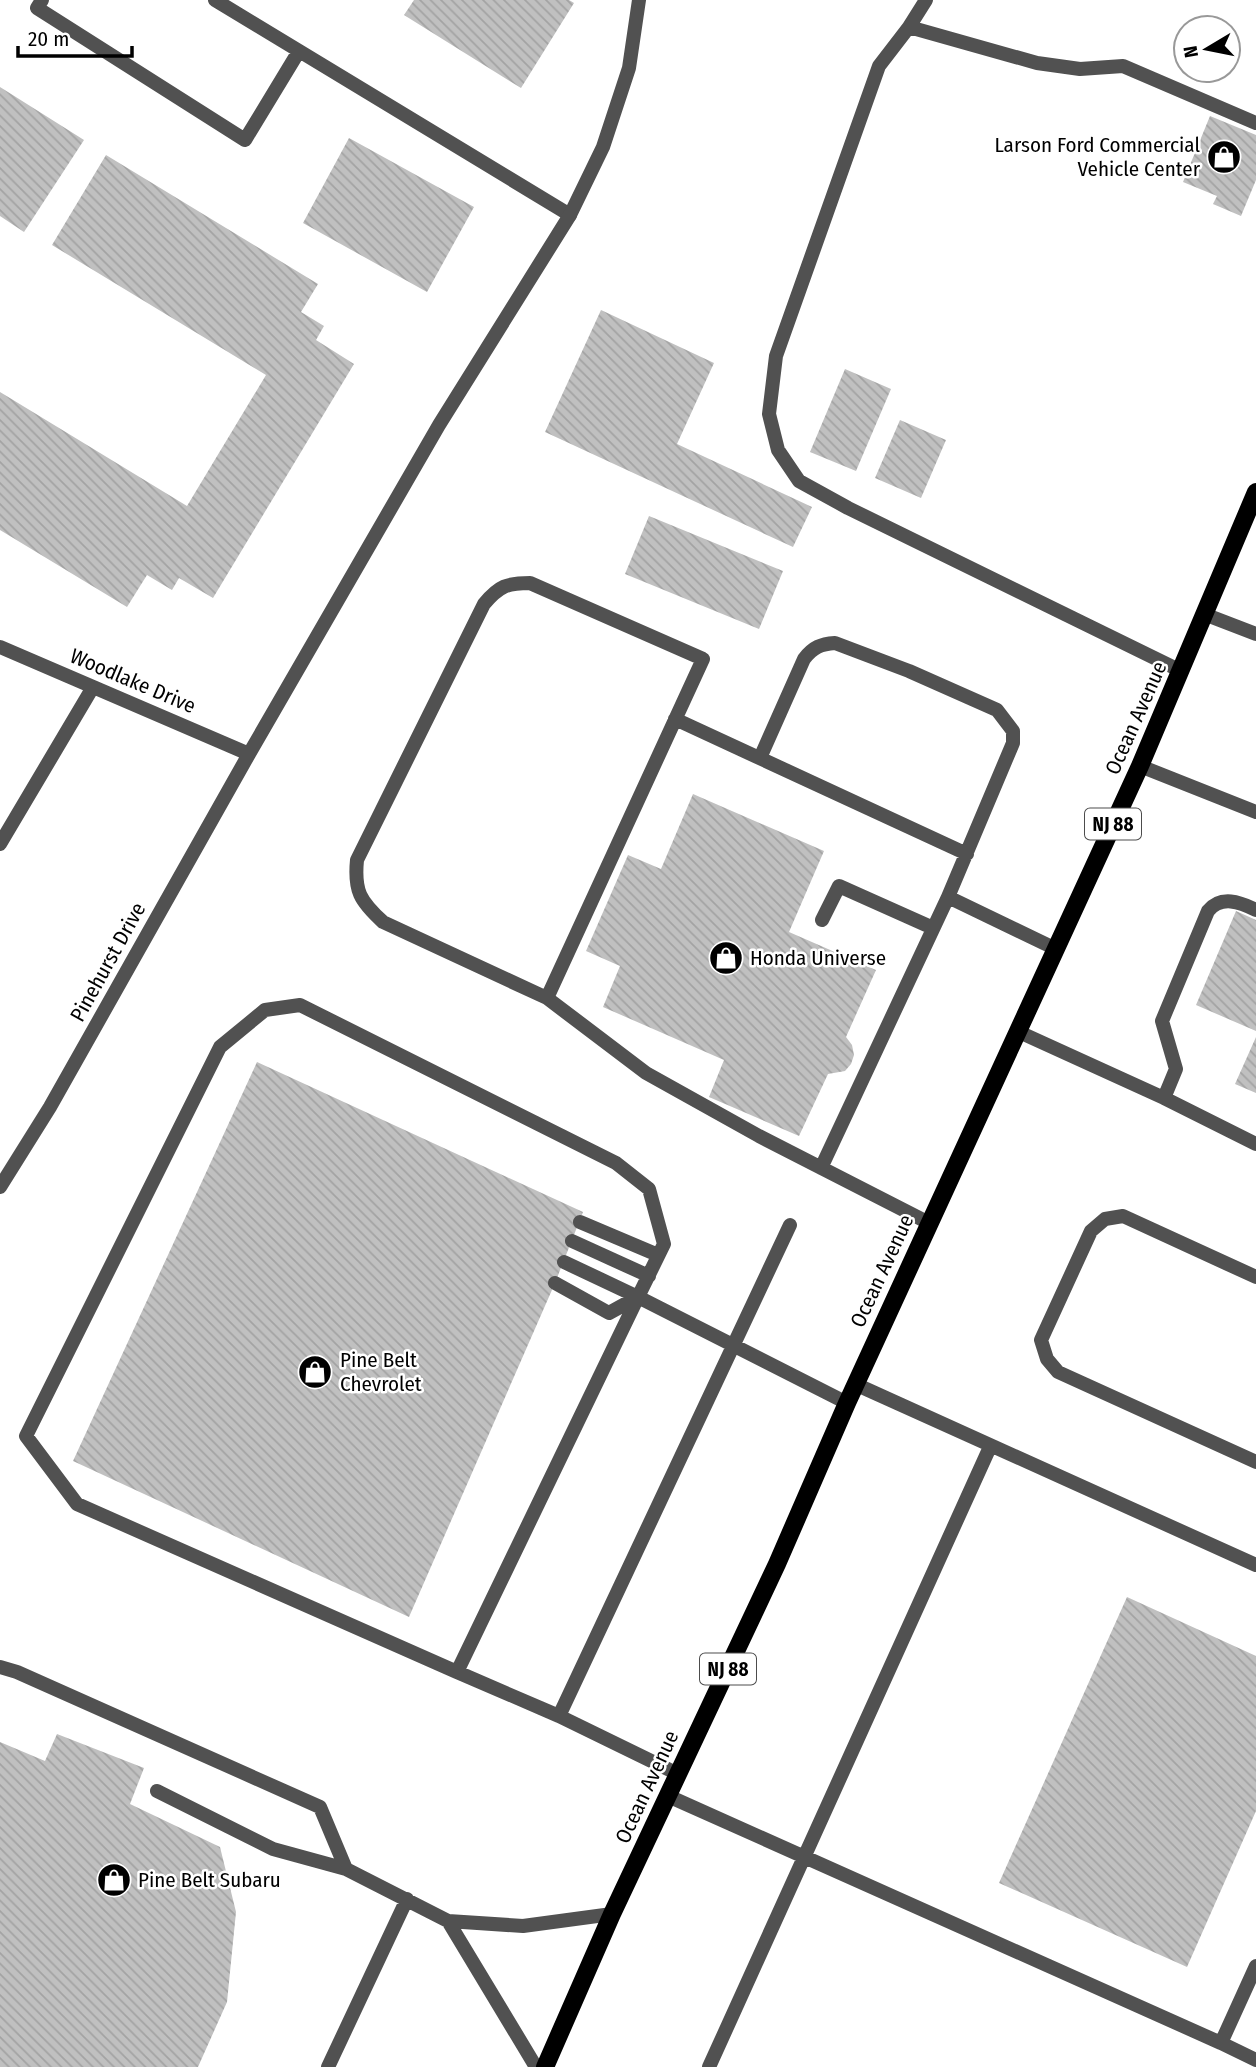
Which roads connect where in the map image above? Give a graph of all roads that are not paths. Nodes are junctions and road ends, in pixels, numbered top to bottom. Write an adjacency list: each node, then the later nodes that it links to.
1 (41, 0): 6 (street)
2 (215, 0): 6 (street)
3 (639, 0): 8 (street, Pinehurst Drive)
4 (926, 0): 5 (street)
5 (909, 27): 7 (street); 13 (street)
6 (299, 51): 8 (street)
7 (1256, 123)
8 (570, 215): 16 (street, Pinehurst Drive)
9 (1256, 492): 10 (main road, Ocean Avenue / NJ 88)
10 (1204, 614): 11 (street); 13 (main road, Ocean Avenue / NJ 88)
11 (1256, 634)
12 (0, 647): 14 (street, Woodlake Drive)
13 (1181, 671): 18 (main road, Ocean Avenue / NJ 88)
14 (93, 687): 16 (street, Woodlake Drive); 20 (street)
15 (676, 719): 17 (street); 27 (street); 27 (street)
16 (249, 754): 32 (street, Pinehurst Drive)
17 (760, 758): 21 (street); 21 (street)
18 (1140, 766): 19 (street); 26 (main road, Ocean Avenue / NJ 88)
19 (1256, 813)
20 (0, 844)
21 (967, 855): 22 (street)
22 (948, 897): 25 (street); 26 (street)
23 (1256, 910): 29 (street)
24 (822, 920): 25 (street)
25 (933, 928): 31 (street)
26 (1056, 949): 28 (main road, Ocean Avenue / NJ 88)
27 (547, 998): 31 (street)
28 (1019, 1032): 29 (street); 34 (main road, Ocean Avenue / NJ 88)
29 (1164, 1098): 30 (street)
30 (1256, 1144)
31 (821, 1168): 34 (street)
32 (0, 1188)
33 (580, 1222): 37 (street)
34 (929, 1223): 44 (main road, Ocean Avenue / NJ 88)
35 (790, 1225): 43 (street)
36 (572, 1241): 39 (street)
37 (658, 1255): 39 (street); 50 (street)
38 (564, 1262): 42 (street)
39 (649, 1276): 42 (street)
40 (1256, 1277): 47 (street)
41 (555, 1283): 42 (street)
42 (638, 1297): 43 (street); 50 (street)
43 (733, 1343): 45 (street); 51 (street)
44 (855, 1384): 45 (main road, Ocean Avenue / NJ 88); 46 (street)
45 (847, 1403): 52 (main road, Ocean Avenue / NJ 88)
46 (990, 1447): 48 (street); 55 (street)
47 (1256, 1462)
48 (1256, 1564)
49 (0, 1667): 56 (street)
50 (457, 1672): 51 (street)
51 (559, 1716): 52 (street)
52 (678, 1774): 54 (main road, Ocean Avenue / NJ 88)
53 (157, 1791): 56 (street)
54 (668, 1796): 55 (street); 58 (main road, Ocean Avenue / NJ 88)
55 (805, 1858): 61 (street); 66 (street)
56 (346, 1869): 57 (street)
57 (407, 1899): 59 (street); 63 (street)
58 (612, 1914): 59 (street); 65 (main road, Ocean Avenue / NJ 88)
59 (448, 1921): 64 (street)
60 (1256, 1966): 61 (street)
61 (1221, 2043): 62 (street)
62 (1256, 2060)
63 (328, 2067)
64 (536, 2067)
65 (545, 2067)
66 (709, 2067)

